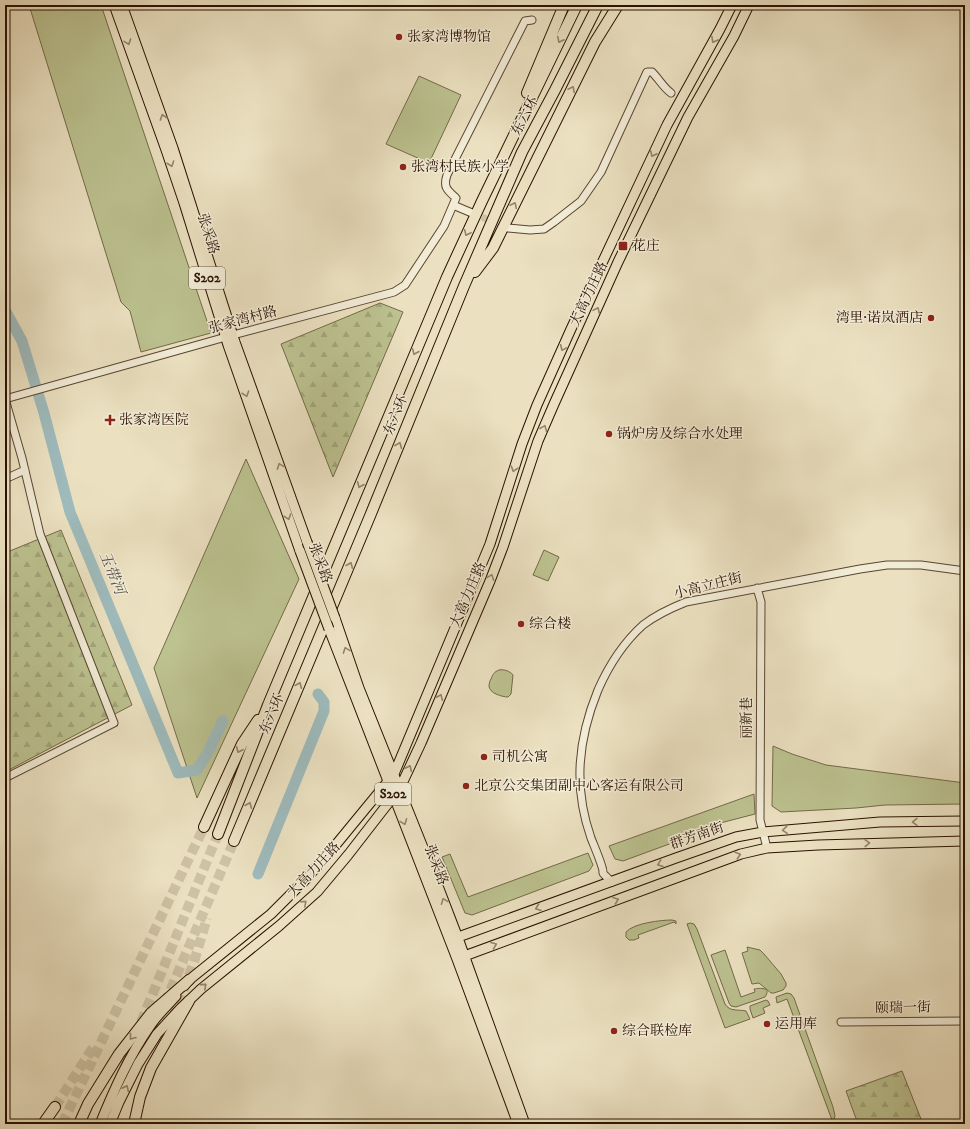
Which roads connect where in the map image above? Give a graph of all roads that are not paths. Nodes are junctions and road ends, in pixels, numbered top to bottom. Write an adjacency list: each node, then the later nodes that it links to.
1 (114, 5): 16 (main road, 张采路 / S202, one-way to 16)
2 (122, 5): 16 (main road, 张采路 / S202, one-way to 2)
3 (564, 5): 11 (highway)
4 (577, 5): 11 (highway, 东六环, one-way to 11)
5 (598, 5): 15 (highway, 东六环)
6 (618, 5): 15 (highway, one-way to 6)
7 (732, 5): 22 (main road, 大高力庄路, one-way to 22)
8 (749, 5): 23 (main road, 大高力庄路, one-way to 8)
9 (532, 20): 12 (street)
10 (671, 94): 14 (street)
11 (482, 201): 21 (highway, 东六环, one-way to 21)
12 (454, 205): 13 (street); 16 (street, 张家湾村路)
13 (472, 213)
14 (508, 228)
15 (464, 286): 31 (highway, 东六环, one-way to 15)
16 (229, 337): 17 (street, 张家湾村路); 25 (main road, 张采路 / S202, one-way to 16, bridge); 25 (main road, 张采路 / S202, one-way to 25, bridge)
17 (25, 470): 18 (street); 24 (street)
18 (5, 479)
19 (965, 571): 20 (street, 小高立庄街)
20 (758, 588): 29 (street, 丽新巷); 34 (street, 小高立庄街)
21 (268, 706): 28 (highway, one-way to 28); 30 (highway, 东六环)
22 (408, 739): 23 (main road); 25 (main road, 大高力庄路)
23 (421, 743): 26 (main road, 大高力庄路, one-way to 23)
24 (5, 778)
25 (391, 778): 26 (main road, 张采路 / S202); 37 (main road, 大高力庄路)
26 (397, 792): 35 (main road, 张采路 / S202); 38 (main road, 大高力庄路, one-way to 26)
27 (965, 821): 29 (main road, 群芳南街, one-way to 29)
28 (204, 827)
29 (763, 832): 33 (street, 丽新巷); 34 (main road, 群芳南街, one-way to 34)
30 (218, 834)
31 (234, 841)
32 (965, 841): 33 (main road, one-way to 32)
33 (767, 848): 36 (main road, one-way to 33)
34 (612, 882): 35 (main road, 群芳南街, one-way to 35)
35 (454, 939): 36 (main road, 张采路 / S202)
36 (461, 958): 47 (main road, 张采路 / S202); 48 (main road, 张采路 / S202)
37 (189, 980): 43 (highway, one-way to 43); 44 (main road, 大高力庄路)
38 (189, 1001): 45 (main road, 大高力庄路, one-way to 38); 46 (highway)
39 (965, 1021): 40 (street, 颐瑞一街)
40 (841, 1022)
41 (55, 1107): 42 (highway)
42 (43, 1124)
43 (79, 1124)
44 (100, 1124)
45 (110, 1124)
46 (134, 1124)
47 (518, 1124)
48 (525, 1124)

